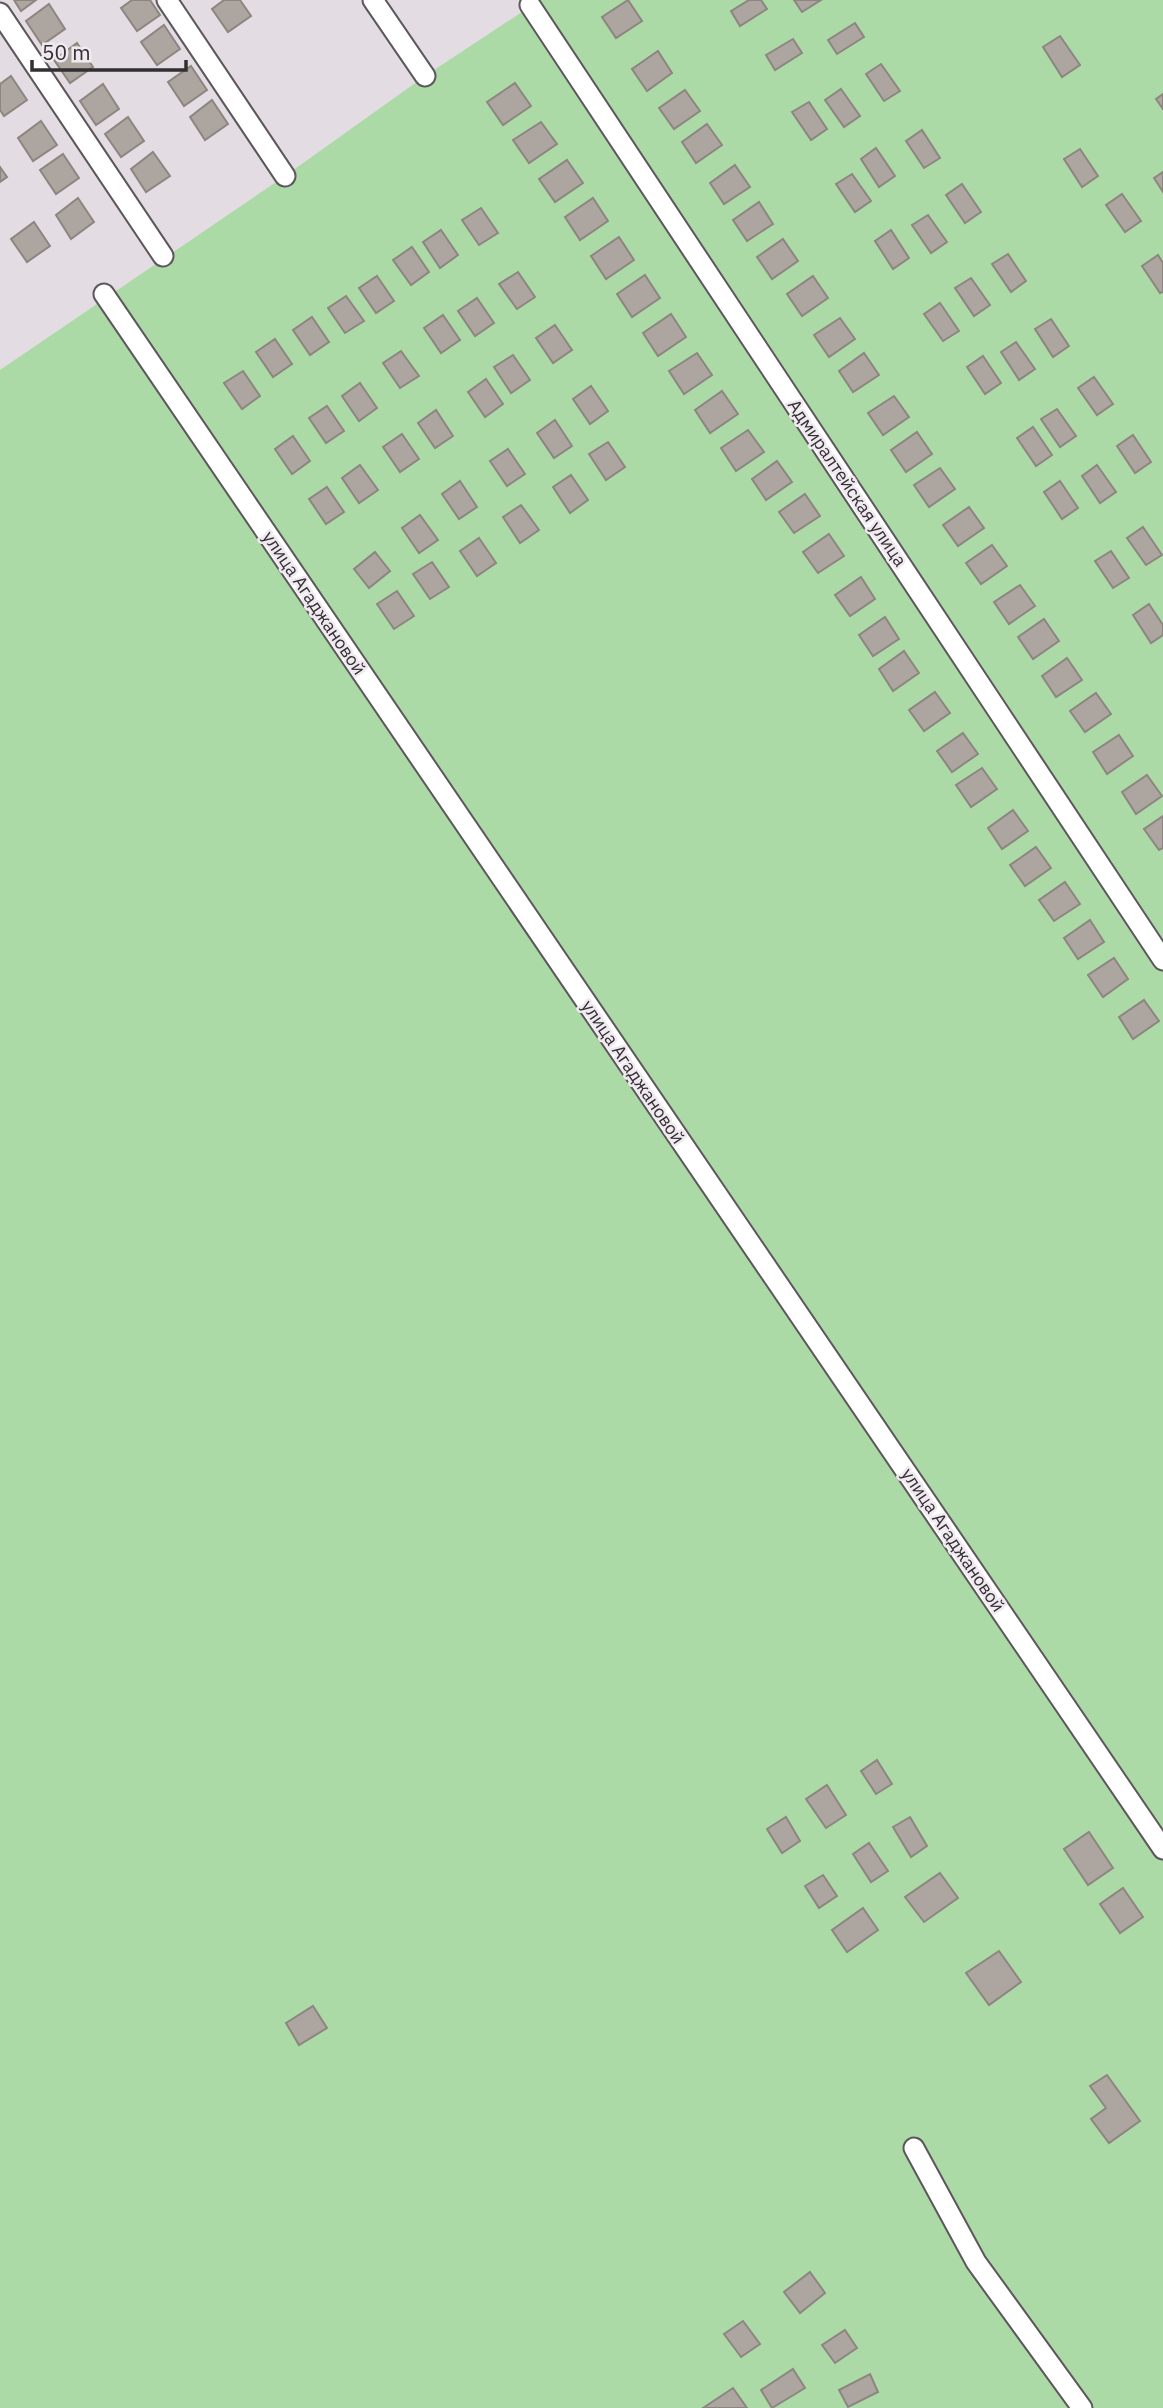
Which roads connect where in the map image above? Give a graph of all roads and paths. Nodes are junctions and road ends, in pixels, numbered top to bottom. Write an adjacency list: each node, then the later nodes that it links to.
1 (166, 0): 6 (street)
2 (373, 0): 5 (street)
3 (530, 5): 9 (street, Адмиралтейская улица)
4 (0, 13): 7 (street)
5 (425, 76)
6 (285, 176)
7 (163, 256)
8 (104, 294): 10 (street, улица Агаджановой)
9 (1163, 960)
10 (1163, 1849)
11 (914, 2148): 12 (street)
12 (1082, 2408)

